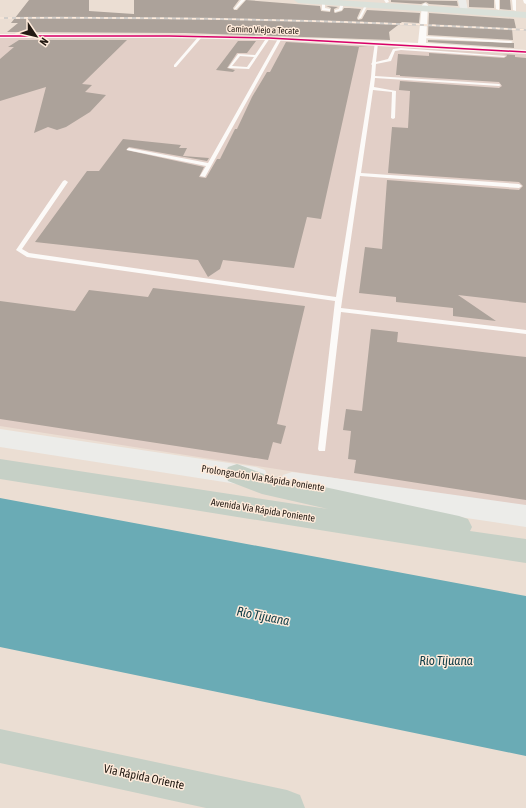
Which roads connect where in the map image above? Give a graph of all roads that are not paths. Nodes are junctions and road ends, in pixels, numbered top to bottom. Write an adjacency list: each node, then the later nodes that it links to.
1 (243, 0): 12 (lane)
2 (298, 0): 6 (main road)
3 (357, 0): 5 (main road)
4 (514, 0): 14 (lane)
5 (387, 1): 10 (main road)
6 (323, 2): 7 (main road); 13 (lane)
7 (342, 3): 8 (main road); 15 (lane)
8 (366, 4): 10 (main road); 18 (lane)
9 (497, 4): 11 (main road); 14 (main road)
10 (425, 6): 11 (main road); 23 (street)
11 (463, 6): 17 (main road)
12 (235, 8)
13 (329, 10)
14 (515, 10): 16 (main road)
15 (336, 11)
16 (526, 11)
17 (526, 15)
18 (359, 18)
19 (0, 36): 20 (street, Camino Viejo a Tecate)
20 (200, 37): 21 (street, Camino Viejo a Tecate); 30 (lane)
21 (268, 38): 22 (street, Camino Viejo a Tecate); 27 (lane)
22 (280, 38): 25 (street, Camino Viejo a Tecate); 36 (lane)
23 (422, 41): 24 (lane); 25 (street, Camino Viejo a Tecate); 26 (street, Camino Viejo a Tecate)
24 (511, 42)
25 (376, 43): 29 (lane)
26 (526, 52)
27 (257, 56): 27 (lane)
28 (504, 56): 29 (lane)
29 (373, 64): 31 (lane)
30 (175, 66)
31 (373, 77): 32 (lane); 33 (lane)
32 (499, 85)
33 (371, 88): 34 (lane); 37 (lane)
34 (392, 118)
35 (129, 149): 36 (lane)
36 (209, 165): 38 (lane)
37 (358, 174): 40 (lane); 41 (lane)
38 (203, 176)
39 (65, 182): 41 (lane)
40 (519, 186)
41 (340, 299): 42 (lane)
42 (338, 310): 43 (lane); 45 (lane)
43 (526, 332)
44 (0, 438): 47 (main road, Prolongación Vía Rápida Poniente)
45 (322, 449)
46 (0, 469): 49 (highway, Avenida Vía Rápida Poniente)
47 (237, 474): 48 (main road, Prolongación Vía Rápida Poniente); 49 (highway)
48 (526, 516)
49 (501, 547): 50 (highway, Avenida Vía Rápida Poniente)
50 (526, 551)
51 (0, 746): 52 (highway, Vía Rápida Oriente)
52 (287, 808)

